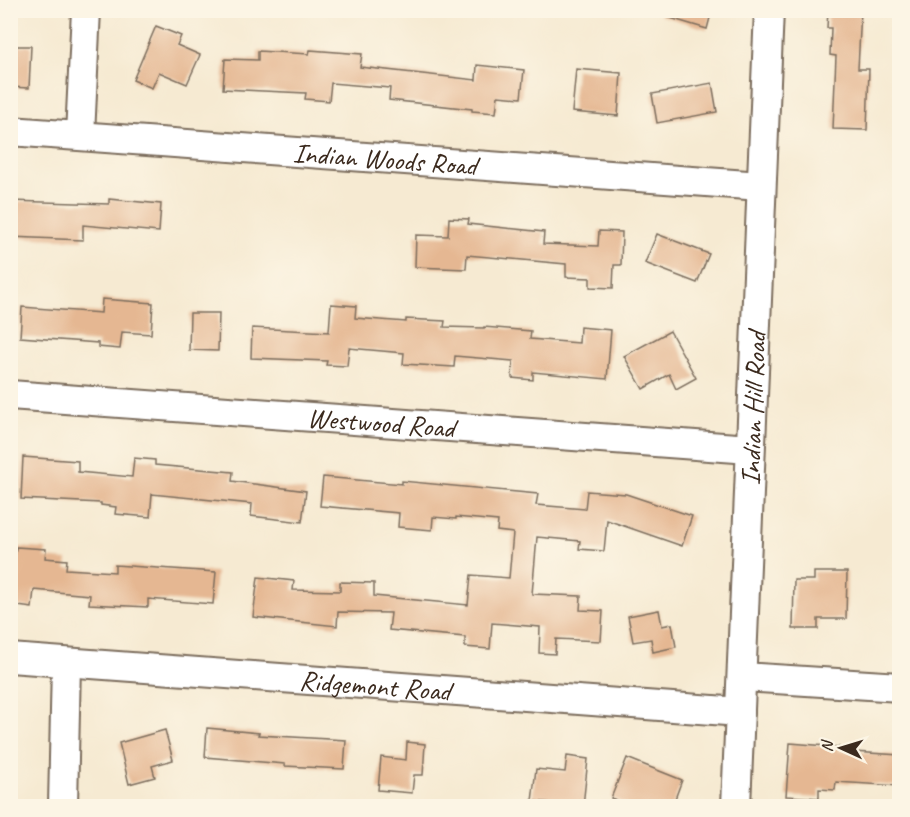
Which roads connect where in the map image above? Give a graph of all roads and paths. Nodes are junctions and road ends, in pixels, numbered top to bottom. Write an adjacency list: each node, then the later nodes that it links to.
1 (86, 10): 4 (street)
2 (769, 10): 5 (street, Indian Hill Road)
3 (10, 131): 4 (street, Indian Woods Road)
4 (80, 135): 5 (street, Indian Woods Road)
5 (761, 186): 7 (street, Indian Hill Road)
6 (10, 395): 7 (street, Westwood Road)
7 (750, 449): 10 (street, Indian Hill Road)
8 (10, 658): 9 (street, Ridgemont Road)
9 (66, 663): 12 (street, Ridgemont Road); 13 (street)
10 (742, 677): 11 (street); 12 (street, Indian Hill Road)
11 (900, 687)
12 (740, 712): 14 (street, Indian Hill Road)
13 (63, 807)
14 (736, 807)

